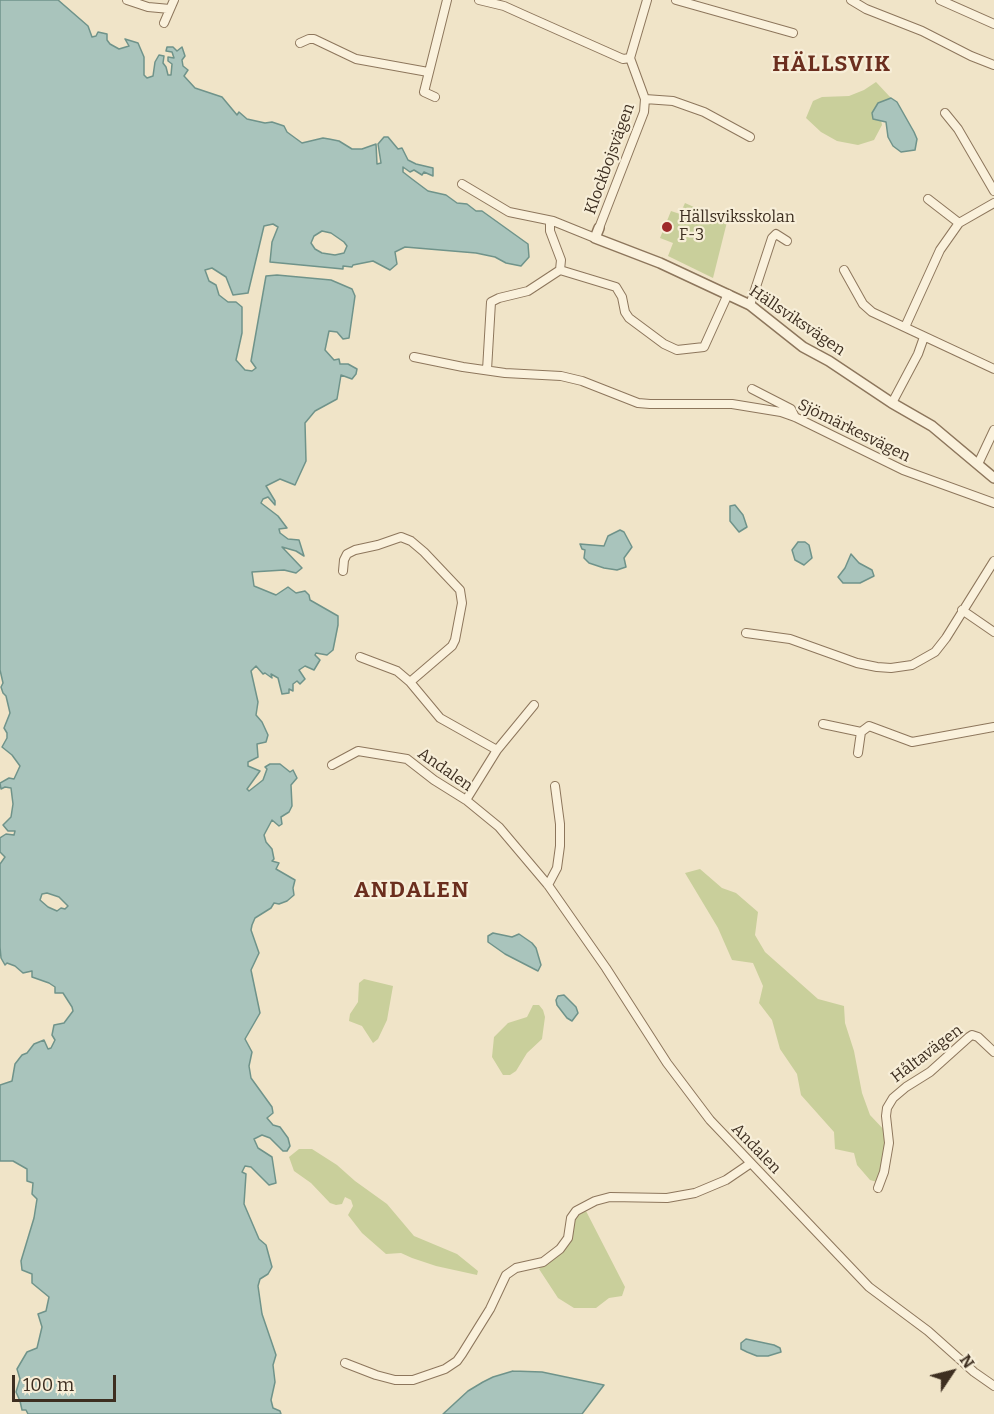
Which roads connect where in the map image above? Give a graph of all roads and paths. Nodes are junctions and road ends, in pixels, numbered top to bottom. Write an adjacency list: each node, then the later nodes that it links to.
1 (127, 0): 9 (street)
2 (174, 0): 9 (street)
3 (447, 0): 16 (street)
4 (479, 0): 14 (street)
5 (647, 0): 14 (street)
6 (676, 0): 12 (street)
7 (851, 0): 15 (street)
8 (940, 0): 11 (street)
9 (170, 9): 10 (street)
10 (164, 23)
11 (994, 24)
12 (793, 33)
13 (300, 43): 16 (street)
14 (630, 58): 18 (street, Klockbojsvägen)
15 (994, 65)
16 (428, 72): 17 (street)
17 (435, 97)
18 (645, 99): 20 (street, Klockbojsvägen); 27 (street, Klockbojsvägen)
19 (945, 113): 22 (street)
20 (750, 137)
21 (462, 184): 25 (street, Hällsviksvägen)
22 (994, 192)
23 (928, 199): 26 (street)
24 (994, 203): 26 (street)
25 (550, 220): 28 (street, Hällsviksvägen); 30 (street)
26 (959, 223): 34 (street)
27 (599, 228): 28 (street)
28 (595, 238): 32 (street, Hällsviksvägen)
29 (787, 241): 33 (street)
30 (560, 270): 32 (street); 38 (street)
31 (844, 270): 34 (street)
32 (728, 294): 33 (street, Hällsviksvägen)
33 (750, 305): 40 (street, Hällsviksvägen)
34 (906, 327): 35 (street)
35 (924, 337): 37 (street); 40 (street)
36 (414, 357): 38 (street, Sjömärkesvägen)
37 (994, 369)
38 (487, 370): 41 (street, Sjömärkesvägen)
39 (752, 389): 41 (street)
40 (892, 403): 43 (street, Hällsviksvägen)
41 (795, 417): 45 (street, Sjömärkesvägen)
42 (994, 430): 43 (street)
43 (978, 464): 44 (street, Hällsviksvägen)
44 (994, 478)
45 (994, 503)
46 (994, 561): 48 (street)
47 (343, 571): 52 (street)
48 (962, 610): 49 (street); 50 (street)
49 (994, 632)
50 (746, 633)
51 (360, 657): 52 (street)
52 (411, 682): 57 (street)
53 (534, 705): 57 (street)
54 (823, 724): 56 (street)
55 (994, 727): 56 (street)
56 (861, 732): 58 (street)
57 (497, 750): 61 (street)
58 (858, 753)
59 (332, 765): 61 (street, Andalen)
60 (555, 786): 62 (street)
61 (466, 800): 62 (street, Andalen)
62 (548, 885): 64 (street, Andalen)
63 (994, 1052): 65 (street, Håltavägen)
64 (751, 1163): 66 (street); 67 (street, Andalen)
65 (878, 1188)
66 (345, 1363)
67 (994, 1386)

